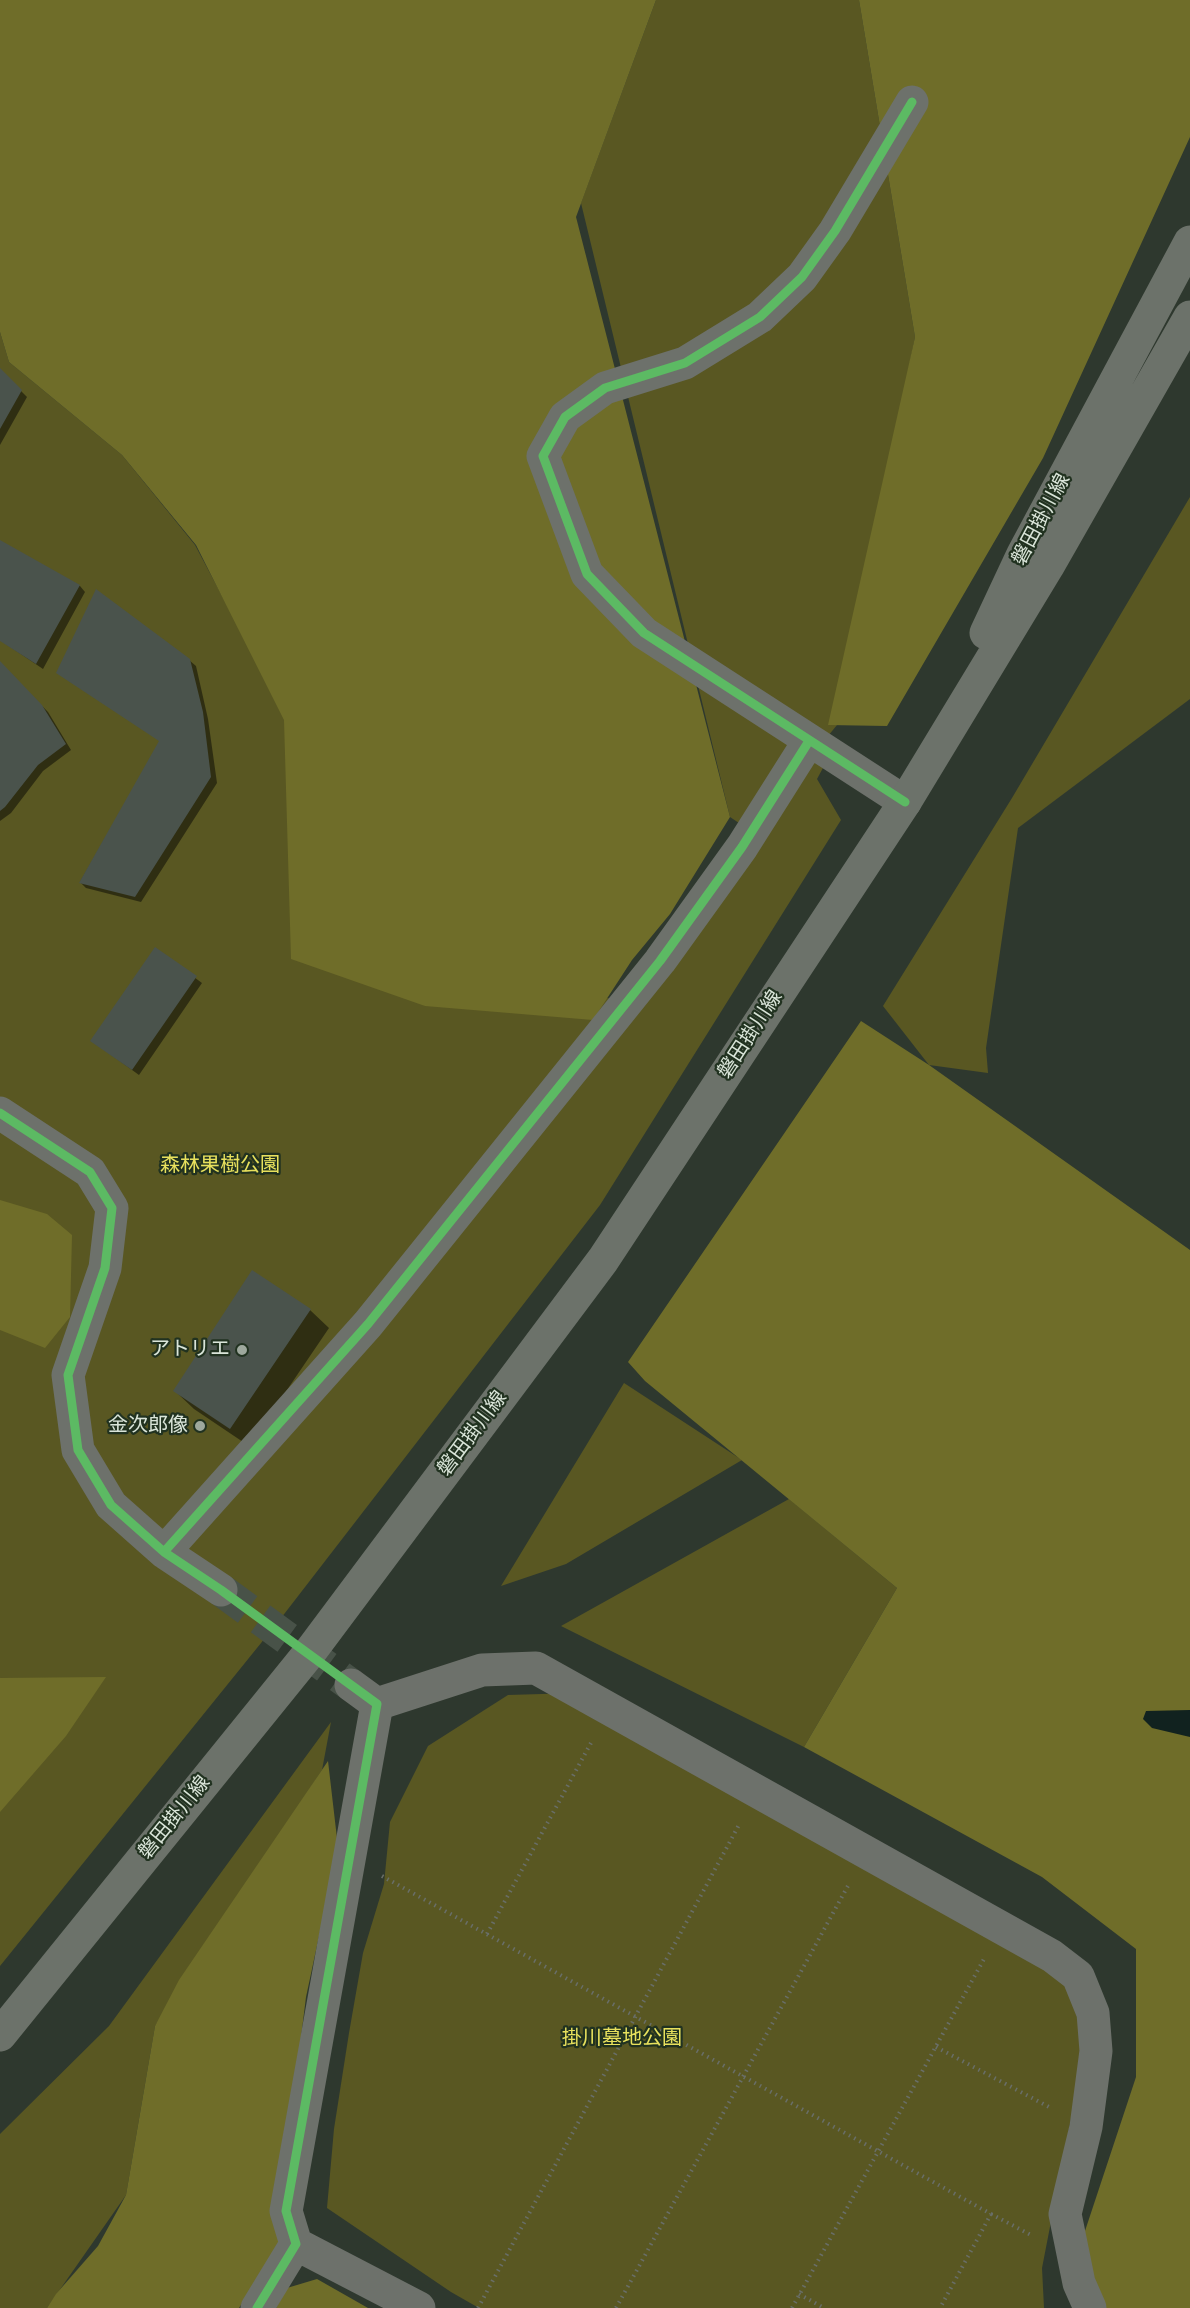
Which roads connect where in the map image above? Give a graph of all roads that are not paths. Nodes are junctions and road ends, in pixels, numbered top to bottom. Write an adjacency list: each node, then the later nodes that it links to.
1 (912, 102): 4 (street)
2 (1190, 242): 5 (main road, 磐田掛川線)
3 (1190, 317): 5 (main road, 磐田掛川線)
4 (809, 741): 5 (street); 7 (street)
5 (905, 802): 11 (main road, 磐田掛川線)
6 (0, 1113): 7 (street)
7 (164, 1552): 8 (street)
8 (221, 1590)
9 (351, 1685): 10 (street)
10 (377, 1704): 12 (street); 15 (street)
11 (0, 2035)
12 (296, 2244): 13 (street); 14 (street)
13 (257, 2308)
14 (419, 2308)
15 (1090, 2308)

